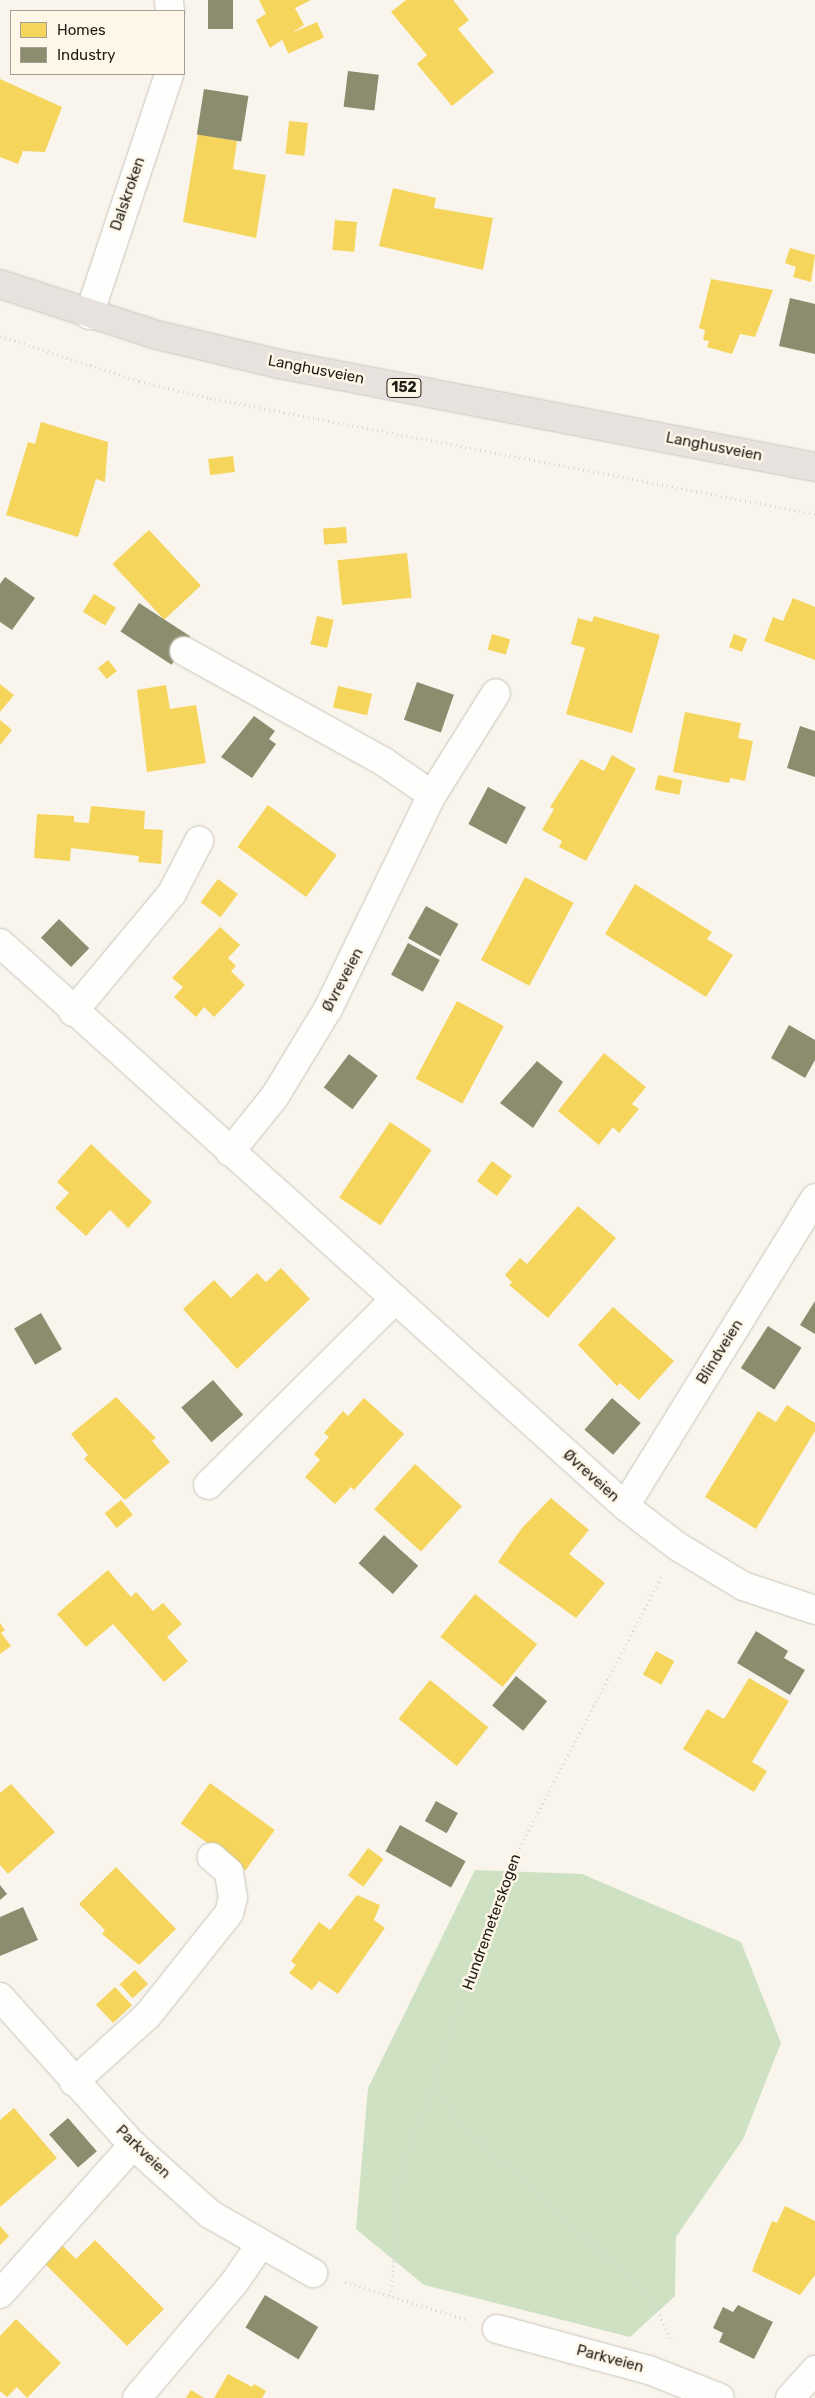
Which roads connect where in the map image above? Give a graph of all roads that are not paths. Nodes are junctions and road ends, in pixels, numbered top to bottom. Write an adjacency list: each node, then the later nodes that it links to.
1 (169, 75): 3 (street, Dalskroken)
2 (0, 284): 3 (main road, Langhusveien / 152)
3 (89, 315): 4 (main road, Langhusveien / 152)
4 (815, 468)
5 (184, 651): 7 (street)
6 (496, 693): 7 (street, Øvreveien)
7 (432, 795): 11 (street, Øvreveien)
8 (198, 842): 10 (street)
9 (0, 944): 10 (street, Øvreveien)
10 (73, 1012): 11 (street, Øvreveien)
11 (230, 1152): 13 (street, Øvreveien)
12 (815, 1198): 15 (street, Blindveien)
13 (395, 1299): 14 (street); 15 (street, Øvreveien)
14 (208, 1485)
15 (625, 1506): 16 (street, Øvreveien)
16 (815, 1610)
17 (212, 1857): 19 (street)
18 (0, 1997): 19 (street, Parkveien)
19 (74, 2082): 20 (street, Parkveien)
20 (133, 2145): 21 (street, Parkveien); 23 (street)
21 (260, 2245): 22 (street, Parkveien); 26 (street)
22 (313, 2273)
23 (0, 2294)
24 (497, 2328): 27 (street, Parkveien)
25 (815, 2370): 28 (street)
26 (137, 2398)
27 (720, 2398)
28 (790, 2398)

